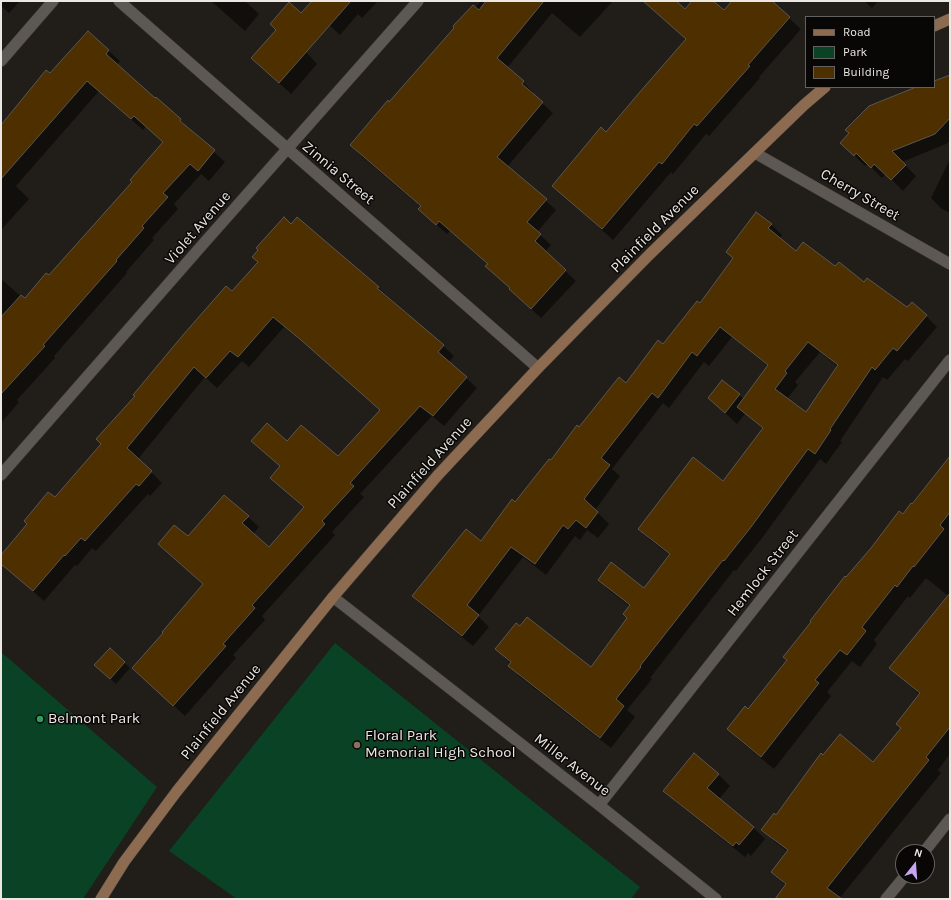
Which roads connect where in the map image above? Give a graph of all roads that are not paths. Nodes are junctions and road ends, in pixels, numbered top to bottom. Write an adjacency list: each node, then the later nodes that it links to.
1 (53, 1): 6 (street)
2 (119, 1): 8 (street, Zinnia Street)
3 (418, 1): 8 (street, Violet Avenue)
4 (950, 19): 5 (main road)
5 (935, 26)
6 (1, 61)
7 (824, 88): 9 (main road, Plainfield Avenue)
8 (287, 150): 12 (street, Zinnia Street); 13 (street, Violet Avenue)
9 (755, 152): 10 (street, Cherry Street); 12 (main road, Plainfield Avenue)
10 (950, 264)
11 (950, 360): 15 (street, Hemlock Street)
12 (538, 368): 14 (main road, Plainfield Avenue)
13 (1, 475)
14 (333, 597): 15 (street, Miller Avenue); 19 (main road, Plainfield Avenue)
15 (599, 805): 20 (street, Miller Avenue)
16 (950, 819): 17 (street)
17 (930, 844)
18 (898, 884): 21 (street)
19 (101, 899)
20 (716, 899)
21 (886, 899)

